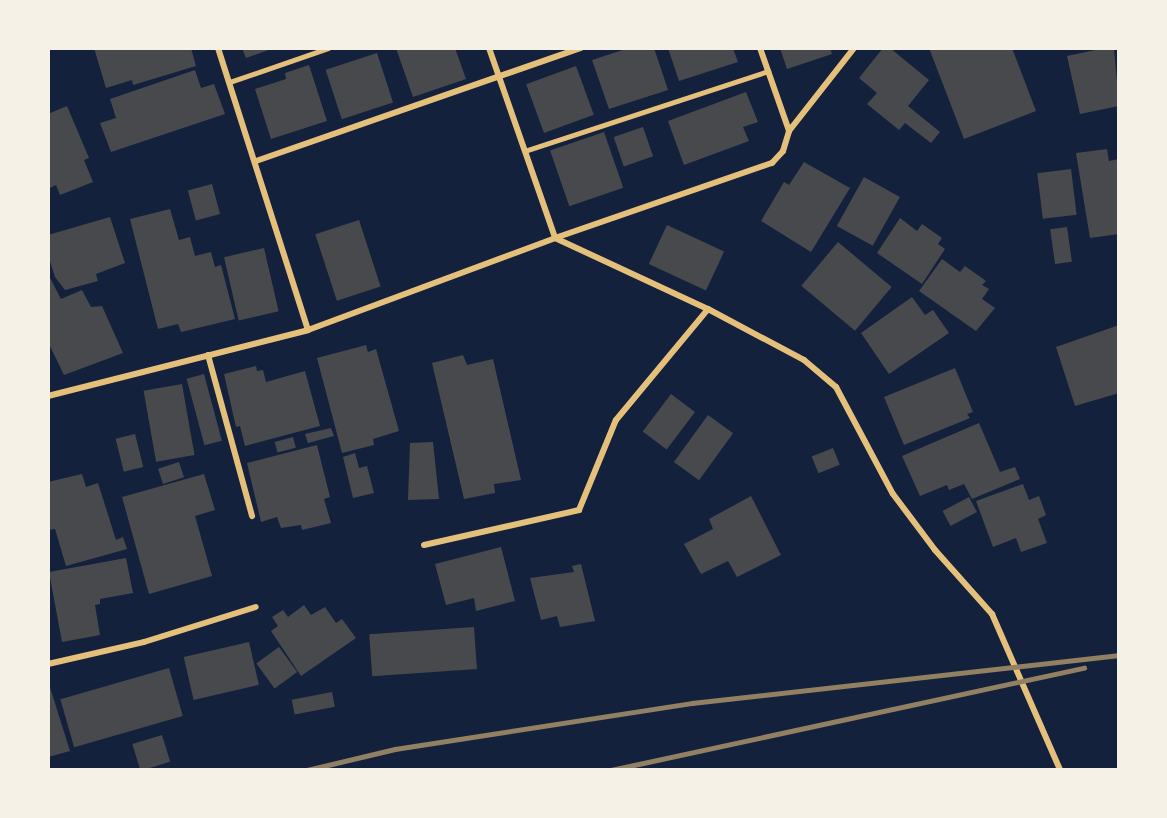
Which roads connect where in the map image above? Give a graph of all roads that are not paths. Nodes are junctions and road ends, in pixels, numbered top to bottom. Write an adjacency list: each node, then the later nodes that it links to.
1 (218, 48): 9 (street)
2 (328, 48): 9 (lane)
3 (489, 48): 8 (street)
4 (581, 48): 8 (street)
5 (759, 48): 7 (street)
6 (854, 48): 10 (street)
7 (768, 71): 10 (street); 11 (lane)
8 (499, 77): 11 (street); 12 (street)
9 (230, 82): 12 (street)
10 (789, 131): 13 (street)
11 (525, 152): 13 (street)
12 (256, 161): 15 (street)
13 (555, 238): 14 (street); 15 (street)
14 (708, 309): 19 (street); 22 (street)
15 (308, 330): 16 (street)
16 (208, 356): 17 (street); 18 (street)
17 (48, 396)
18 (252, 516)
19 (424, 545)
20 (256, 607): 21 (street)
21 (48, 664)
22 (1060, 770)

